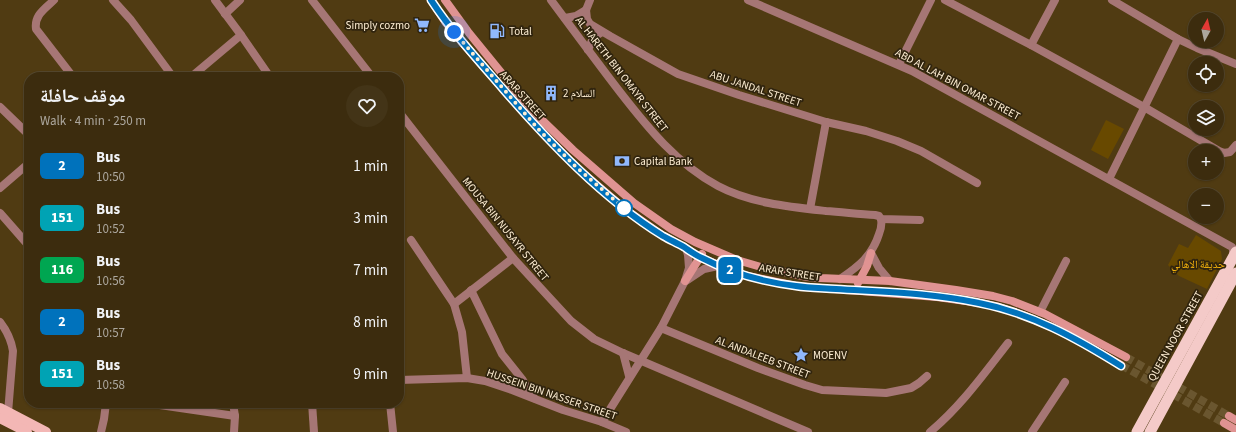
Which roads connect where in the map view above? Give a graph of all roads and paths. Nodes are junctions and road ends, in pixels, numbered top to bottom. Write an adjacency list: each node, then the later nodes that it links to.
1 (54, 0): 25 (street)
2 (113, 0): 26 (street)
3 (215, 0): 16 (street)
4 (240, 0): 16 (street)
5 (312, 0): 29 (street)
6 (431, 0): 46 (main road, ARAR STREET)
7 (445, 0): 47 (main road, ARAR STREET)
8 (551, 0): 17 (street, AL HARETH BIN OMAYR STREET)
9 (590, 0): 15 (street)
10 (748, 0): 23 (street, ABD AL LAH BIN OMAR STREET)
11 (931, 0): 23 (street)
12 (946, 0): 21 (street)
13 (1055, 0): 21 (street)
14 (1112, 0): 20 (street)
15 (586, 10): 17 (street); 18 (street, ABU JANDAL STREET)
16 (225, 14): 19 (street)
17 (565, 18): 22 (street, AL HARETH BIN OMAYR STREET)
18 (602, 32): 22 (street); 33 (street, ABU JANDAL STREET)
19 (241, 35): 27 (street); 28 (street)
20 (1178, 39): 24 (street); 31 (street)
21 (1032, 45): 31 (street)
22 (588, 50): 40 (street, AL HARETH BIN OMAYR STREET)
23 (899, 64): 37 (street, ABD AL LAH BIN OMAR STREET)
24 (1236, 64)
25 (69, 72)
26 (170, 72)
27 (197, 72)
28 (267, 72)
29 (368, 72)
30 (0, 107): 34 (street)
31 (1144, 107): 35 (street); 37 (street)
32 (404, 118): 51 (street, MOUSA BIN NUSAYR STREET)
33 (826, 122): 38 (street, ABU JANDAL STREET); 40 (street)
34 (24, 130)
35 (1235, 148)
36 (24, 167): 39 (street)
37 (1109, 179): 49 (street, ABD AL LAH BIN OMAR STREET)
38 (977, 183)
39 (0, 188)
40 (810, 209): 42 (street, AL HARETH BIN OMAYR STREET)
41 (0, 212): 44 (street)
42 (881, 219): 43 (street, AL HARETH BIN OMAYR STREET); 48 (street)
43 (920, 220)
44 (24, 240)
45 (411, 240): 61 (street)
46 (686, 248): 50 (main road, ARAR STREET); 57 (street)
47 (708, 248): 50 (main road); 55 (main road, ARAR STREET)
48 (871, 253): 55 (street); 56 (main road); 58 (street)
49 (1234, 255): 96 (highway, QUEEN NOOR STREET)
50 (699, 257): 53 (main road, ARAR STREET); 57 (main road)
51 (513, 258): 59 (street); 66 (street, MOUSA BIN NUSAYR STREET)
52 (1066, 261): 62 (street)
53 (718, 266): 57 (street); 60 (main road, ARAR STREET)
54 (1236, 273): 97 (highway)
55 (840, 279): 56 (main road, ARAR STREET)
56 (860, 280): 58 (main road, ARAR STREET); 60 (main road)
57 (685, 281): 64 (street)
58 (890, 281): 62 (main road, ARAR STREET)
59 (471, 290): 61 (street); 75 (street)
60 (853, 290): 69 (main road, ARAR STREET)
61 (454, 304): 72 (street)
62 (1040, 312): 67 (main road, ARAR STREET)
63 (0, 322): 81 (street)
64 (661, 328): 68 (street); 71 (street, AL ANDALEEB STREET)
65 (1008, 343): 94 (street)
66 (623, 353): 68 (street, MOUSA BIN NUSAYR STREET); 70 (street)
67 (1126, 357)
68 (641, 361): 70 (street); 93 (street, MOUSA BIN NUSAYR STREET)
69 (1121, 366)
70 (630, 376): 84 (street)
71 (927, 376)
72 (467, 378): 73 (street, HUSSEIN BIN NASSER STREET); 75 (street, HUSSEIN BIN NASSER STREET)
73 (404, 380)
74 (1065, 382): 95 (street)
75 (534, 398): 84 (street, HUSSEIN BIN NASSER STREET)
76 (105, 408): 88 (street)
77 (180, 408): 82 (street)
78 (234, 408): 82 (street)
79 (312, 408): 90 (street)
80 (391, 408): 91 (street)
81 (3, 413): 86 (main road); 87 (main road)
82 (235, 416): 89 (street)
83 (1230, 420): 85 (main road)
84 (602, 422): 92 (street, HUSSEIN BIN NASSER STREET)
85 (1236, 430)
86 (27, 432)
87 (46, 432)
88 (101, 432)
89 (234, 432)
90 (314, 432)
91 (393, 432)
92 (626, 432)
93 (808, 432)
94 (930, 432)
95 (1032, 432)
96 (1137, 432)
97 (1150, 432)

